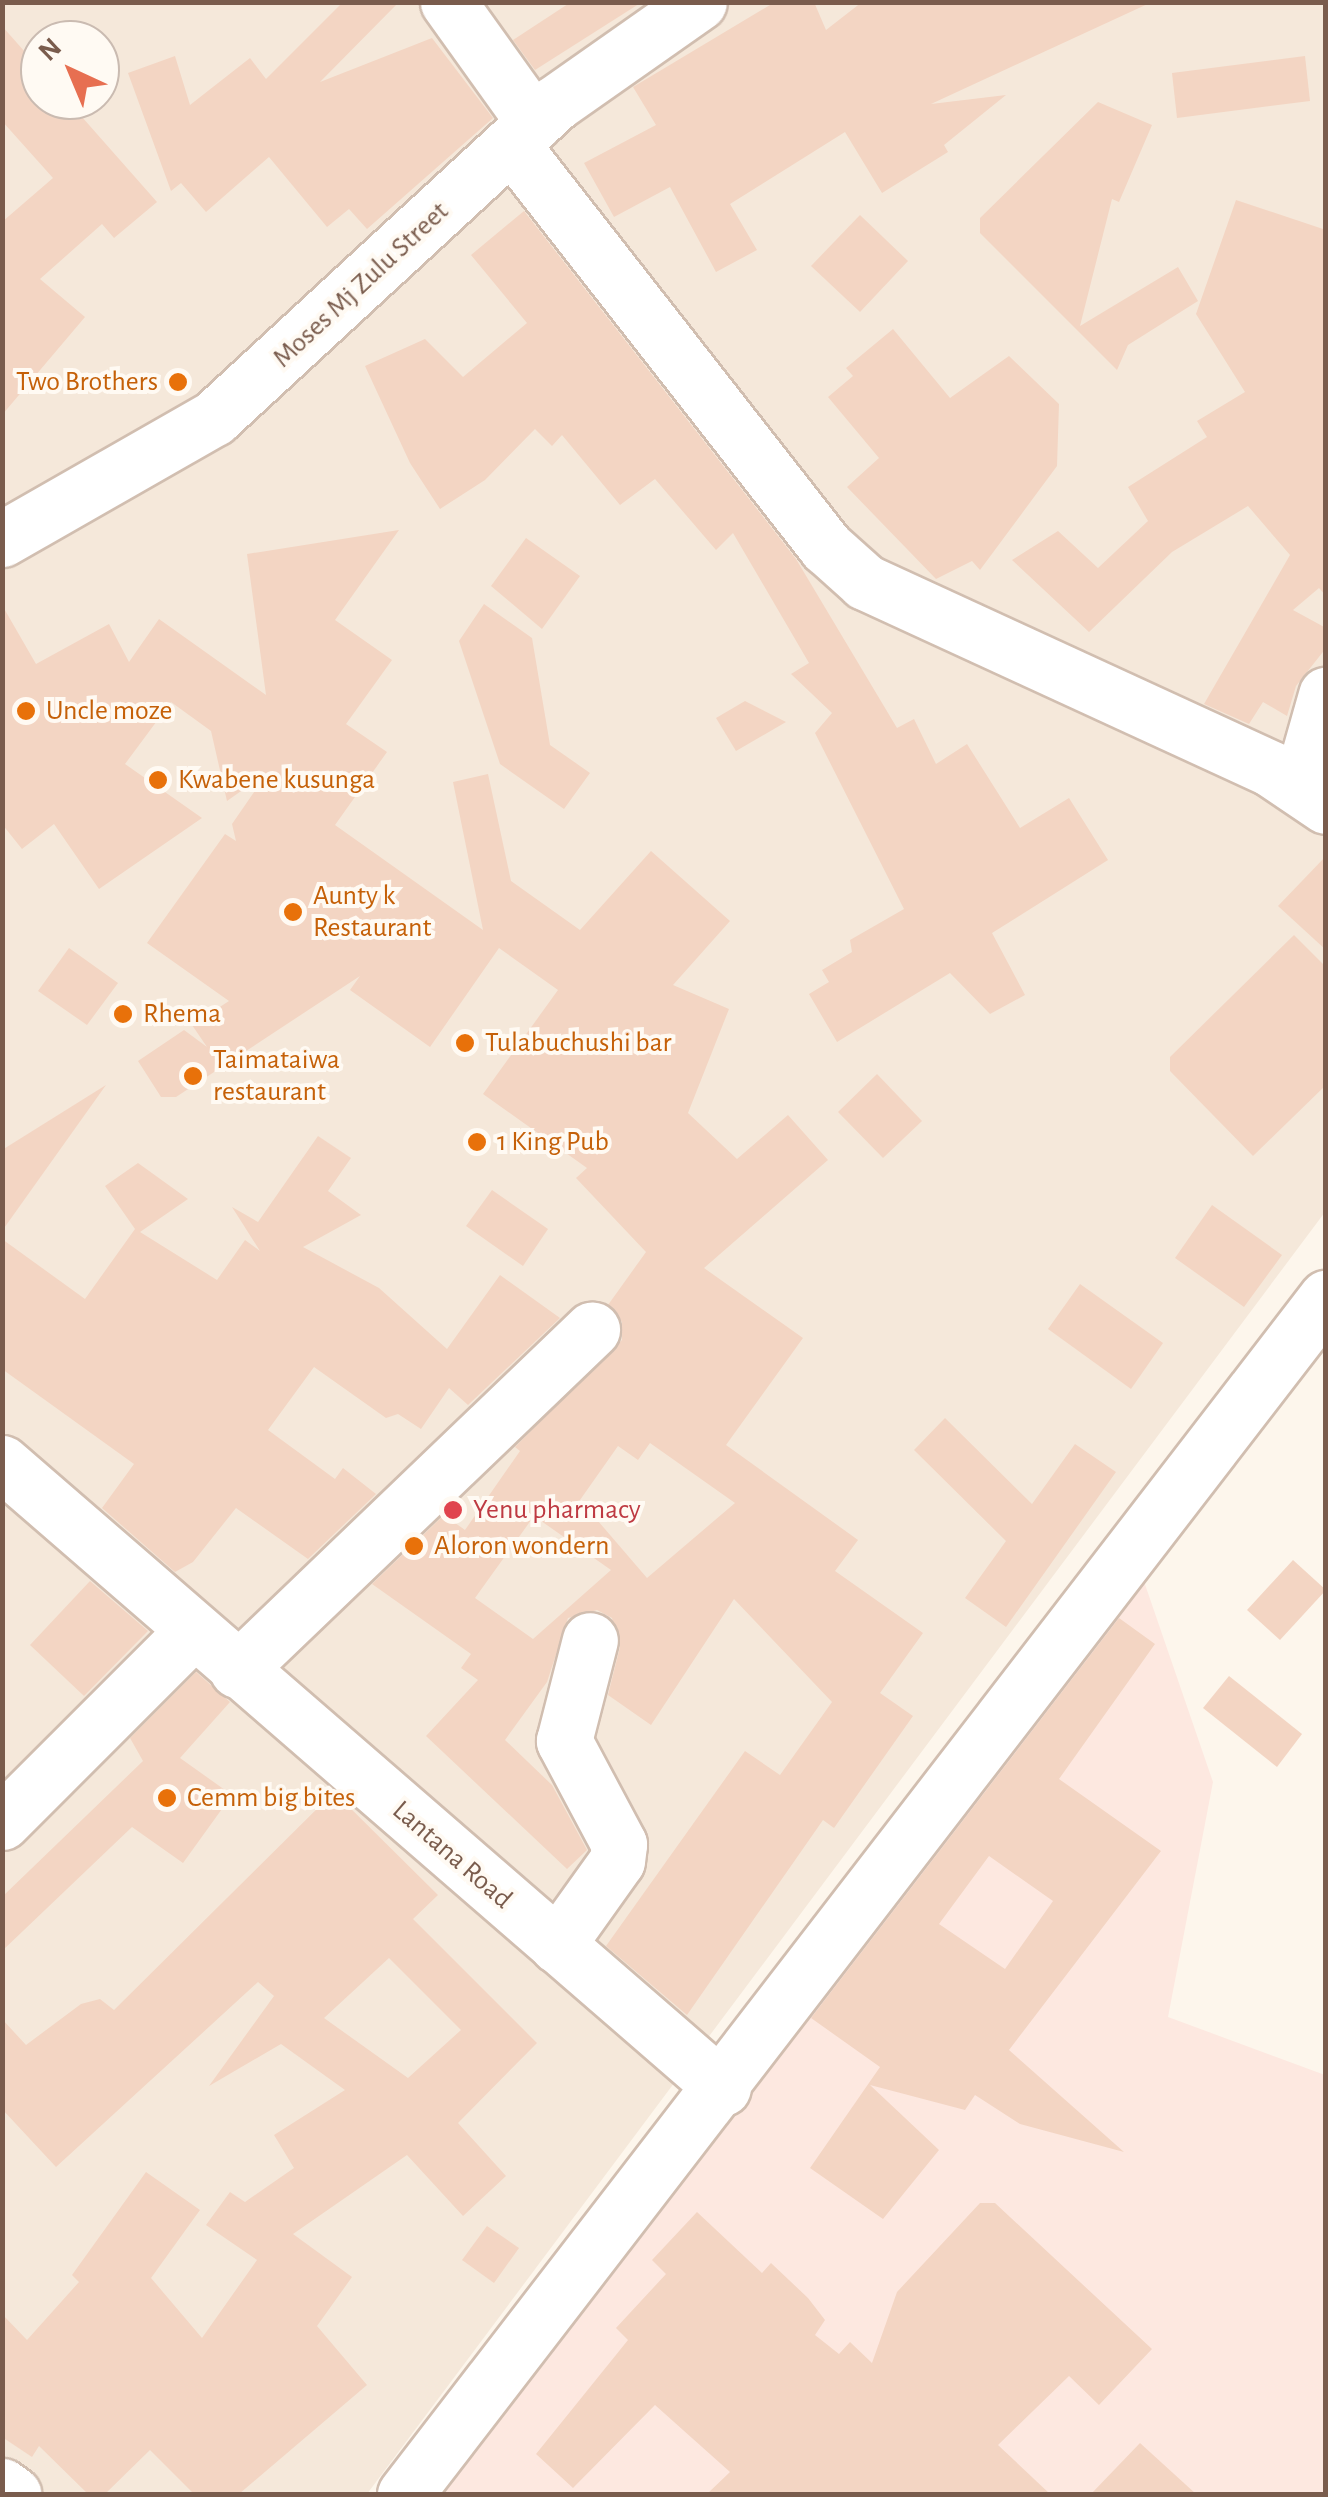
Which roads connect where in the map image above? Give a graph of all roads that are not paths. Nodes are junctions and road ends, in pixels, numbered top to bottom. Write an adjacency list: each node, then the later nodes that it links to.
1 (448, 2): 3 (street)
2 (698, 2): 3 (street, Moses Mj Zulu Street)
3 (522, 133): 4 (street, Moses Mj Zulu Street); 6 (street)
4 (2, 539)
5 (1326, 695): 6 (street)
6 (1313, 797)
7 (1326, 1298): 15 (street)
8 (592, 1330): 12 (street)
9 (2, 1463): 10 (street, Lantana Road)
10 (193, 1631): 12 (street, Lantana Road); 13 (street)
11 (590, 1640): 14 (street)
12 (237, 1670): 14 (street, Lantana Road)
13 (2, 1822)
14 (558, 1945): 15 (street, Lantana Road)
15 (723, 2088): 18 (street)
16 (2, 2486): 17 (street)
17 (14, 2494)
18 (405, 2494)

